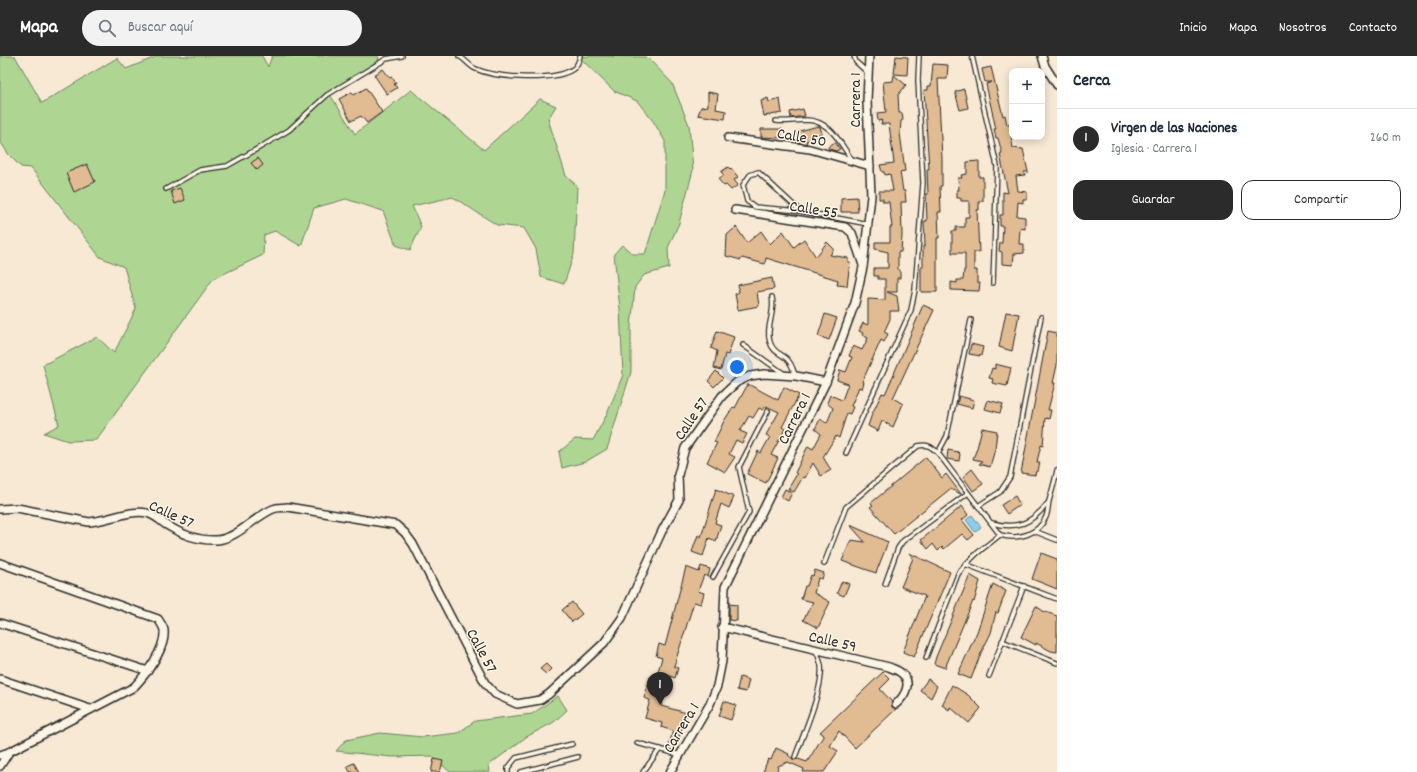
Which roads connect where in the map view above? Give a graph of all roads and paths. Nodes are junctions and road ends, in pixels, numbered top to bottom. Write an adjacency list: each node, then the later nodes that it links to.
1 (402, 56): 15 (lane)
2 (459, 56): 3 (lane)
3 (580, 56)
4 (854, 56): 9 (lane)
5 (869, 56): 9 (street, Carrera 1)
6 (920, 56): 29 (lane)
7 (972, 56): 20 (lane)
8 (1042, 56): 10 (street)
9 (867, 72): 14 (street, Carrera 1)
10 (1057, 85)
11 (776, 121): 13 (lane)
12 (728, 138): 13 (street, Calle 50)
13 (853, 161): 14 (street, Calle 50)
14 (870, 166): 18 (street, Carrera 1)
15 (166, 189)
16 (735, 210): 19 (street, Calle 55)
17 (800, 211): 17 (lane); 18 (lane)
18 (869, 224): 19 (street, Carrera 1)
19 (863, 267): 27 (street, Carrera 1)
20 (993, 283)
21 (772, 296): 26 (lane)
22 (1042, 317): 35 (lane)
23 (971, 320): 30 (lane)
24 (743, 345): 25 (lane)
25 (787, 376): 26 (street, Calle 57); 36 (street, Calle 57)
26 (796, 376): 27 (street, Calle 57)
27 (826, 382): 39 (street, Carrera 1)
28 (768, 411): 37 (lane)
29 (846, 452)
30 (938, 453): 33 (lane); 46 (lane)
31 (1057, 470): 32 (lane)
32 (1056, 488): 34 (lane)
33 (968, 493): 35 (lane); 49 (lane)
34 (1049, 501): 38 (lane); 40 (lane)
35 (978, 506): 41 (lane)
36 (0, 509)
37 (749, 512): 39 (lane); 48 (lane)
38 (1038, 515): 40 (lane); 41 (lane)
39 (759, 516): 53 (street, Carrera 1)
40 (1046, 516): 42 (lane)
41 (992, 523): 43 (lane)
42 (1034, 531): 43 (lane); 44 (lane)
43 (1000, 535): 47 (lane)
44 (1057, 540)
45 (0, 563): 58 (street)
46 (824, 564)
47 (965, 564): 50 (lane); 56 (lane)
48 (713, 577)
49 (885, 584)
50 (1024, 586): 51 (lane); 54 (lane)
51 (1057, 600)
52 (0, 623): 58 (street)
53 (722, 627): 55 (street, Calle 59); 68 (street, Carrera 1)
54 (1002, 641): 57 (lane); 59 (lane)
55 (816, 651): 61 (street, Calle 59); 70 (lane)
56 (926, 658)
57 (1057, 663)
58 (148, 671): 62 (street)
59 (989, 676)
60 (0, 679): 62 (street)
61 (896, 704)
62 (90, 709): 66 (street)
63 (637, 743): 65 (lane)
64 (572, 744): 72 (lane)
65 (660, 750): 68 (lane); 74 (lane)
66 (9, 752): 67 (street); 71 (street)
67 (0, 755)
68 (681, 755): 75 (street, Carrera 1)
69 (578, 757): 73 (lane)
70 (795, 757)
71 (0, 766)
72 (508, 772)
73 (521, 772)
74 (643, 772)
75 (670, 772)

